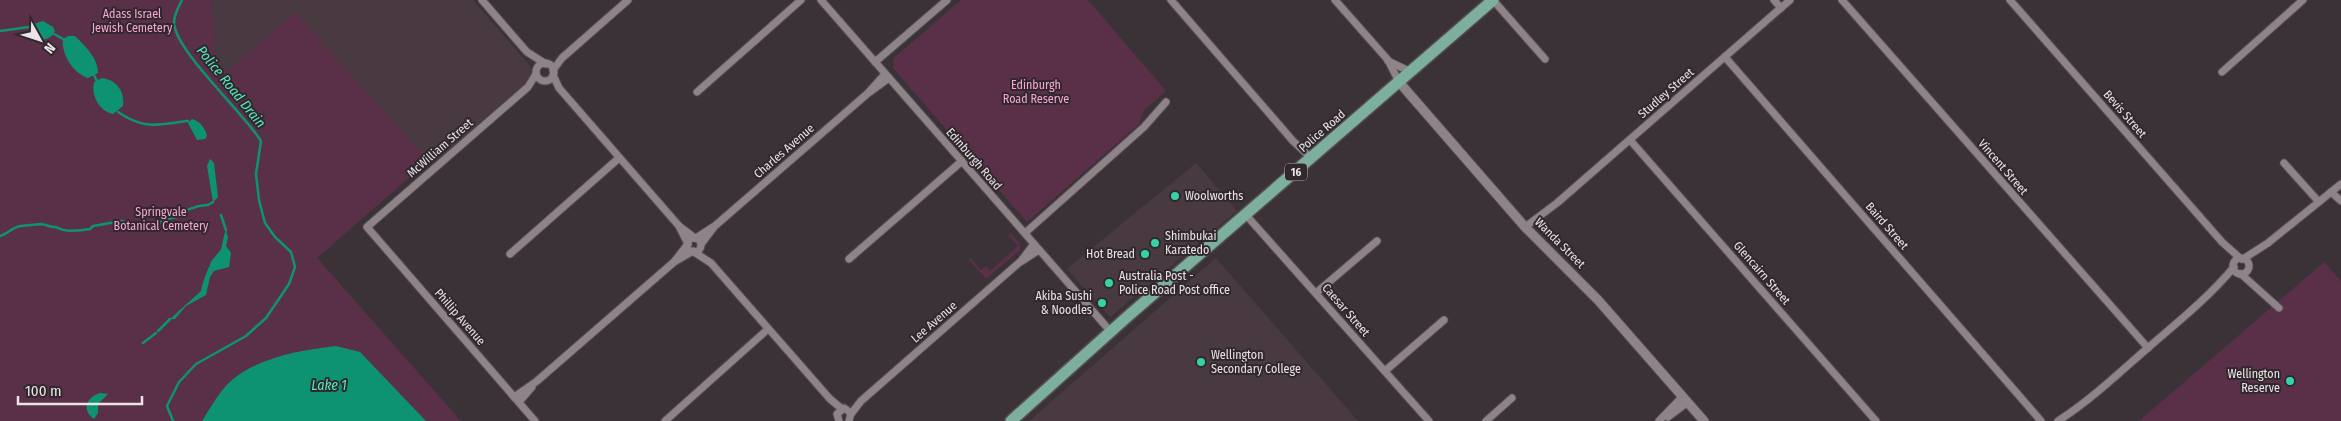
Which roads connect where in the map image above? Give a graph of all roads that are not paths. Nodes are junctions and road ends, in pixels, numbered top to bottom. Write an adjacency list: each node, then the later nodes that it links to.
1 (482, 0): 15 (street)
2 (628, 0): 17 (street)
3 (801, 0): 31 (street)
4 (821, 0): 20 (street, Edinburgh Road)
5 (947, 0): 20 (street)
6 (1171, 0): 35 (street)
7 (1335, 0): 19 (street)
8 (1493, 0): 18 (street); 22 (main road, Police Road / 16)
9 (1774, 0): 14 (street)
10 (1790, 0): 14 (street, Studley Street)
11 (1842, 0): 62 (street, Vincent Street)
12 (2010, 0): 56 (street, Bevis Street)
13 (2303, 0): 23 (street)
14 (1781, 8): 16 (street, Studley Street)
15 (527, 52): 21 (street); 24 (street)
16 (1725, 57): 33 (street, Studley Street); 68 (street, Baird Street)
17 (562, 58): 21 (street); 25 (street)
18 (1545, 59)
19 (1388, 60): 22 (street); 28 (street)
20 (875, 62): 26 (street, Edinburgh Road)
21 (546, 64): 24 (street, McWilliam Street); 25 (street)
22 (1411, 72): 28 (main road, Police Road / 16)
23 (2222, 72)
24 (536, 73): 27 (street); 29 (street, McWilliam Street)
25 (553, 73): 27 (street, McWilliam Street); 30 (street)
26 (887, 76): 36 (street, Edinburgh Road); 47 (street, Charles Avenue)
27 (544, 81): 29 (street, McWilliam Street); 30 (street)
28 (1399, 82): 35 (main road, Police Road / 16); 45 (street, Wanda Street)
29 (528, 87): 44 (street, McWilliam Street)
30 (559, 88): 34 (street)
31 (697, 92)
32 (1166, 102): 46 (street)
33 (1630, 140): 45 (street, Studley Street); 77 (street, Glencairn Street)
34 (619, 158): 43 (street); 52 (street)
35 (1310, 160): 42 (main road, Police Road / 16)
36 (962, 161): 46 (street, Edinburgh Road); 53 (street)
37 (2284, 163): 41 (street)
38 (2340, 187): 39 (street)
39 (2331, 192): 40 (street); 41 (street)
40 (2341, 201)
41 (2319, 202): 56 (street)
42 (1246, 215): 57 (street, Caesar Street); 61 (main road, Police Road / 16)
43 (679, 226): 47 (street); 49 (street)
44 (367, 227): 65 (street, Phillip Avenue)
45 (1528, 229): 66 (street, Wanda Street)
46 (1025, 233): 50 (street, Edinburgh Road)
47 (698, 241): 49 (street); 51 (street); 55 (street)
48 (1377, 241): 57 (street)
49 (688, 244): 51 (street); 54 (street)
50 (1037, 247): 61 (street, Edinburgh Road); 69 (street, Lee Avenue)
51 (693, 252): 54 (street); 55 (street)
52 (510, 254)
53 (849, 259)
54 (674, 262): 65 (street)
55 (711, 263): 60 (street)
56 (2241, 266): 58 (street, Bevis Street); 62 (street)
57 (1316, 293): 63 (street, Caesar Street)
58 (2279, 308)
59 (1444, 320): 63 (street)
60 (768, 329): 69 (street); 71 (street)
61 (1111, 332): 72 (main road, Police Road / 16)
62 (2148, 348): 67 (street)
63 (1385, 371): 73 (street, Caesar Street)
64 (1512, 398): 74 (street)
65 (517, 399): 70 (street, Phillip Avenue)
66 (1685, 399): 75 (street); 76 (street, Wanda Street)
67 (2080, 407): 80 (street); 81 (street)
68 (2033, 409): 78 (street, Baird Street); 79 (street, Baird Street)
69 (844, 416)
70 (535, 421)
71 (664, 421)
72 (1011, 421)
73 (1429, 421)
74 (1486, 421)
75 (1660, 421)
76 (1704, 421)
77 (1876, 421)
78 (2042, 421)
79 (2048, 421)
80 (2058, 421)
81 (2068, 421)

